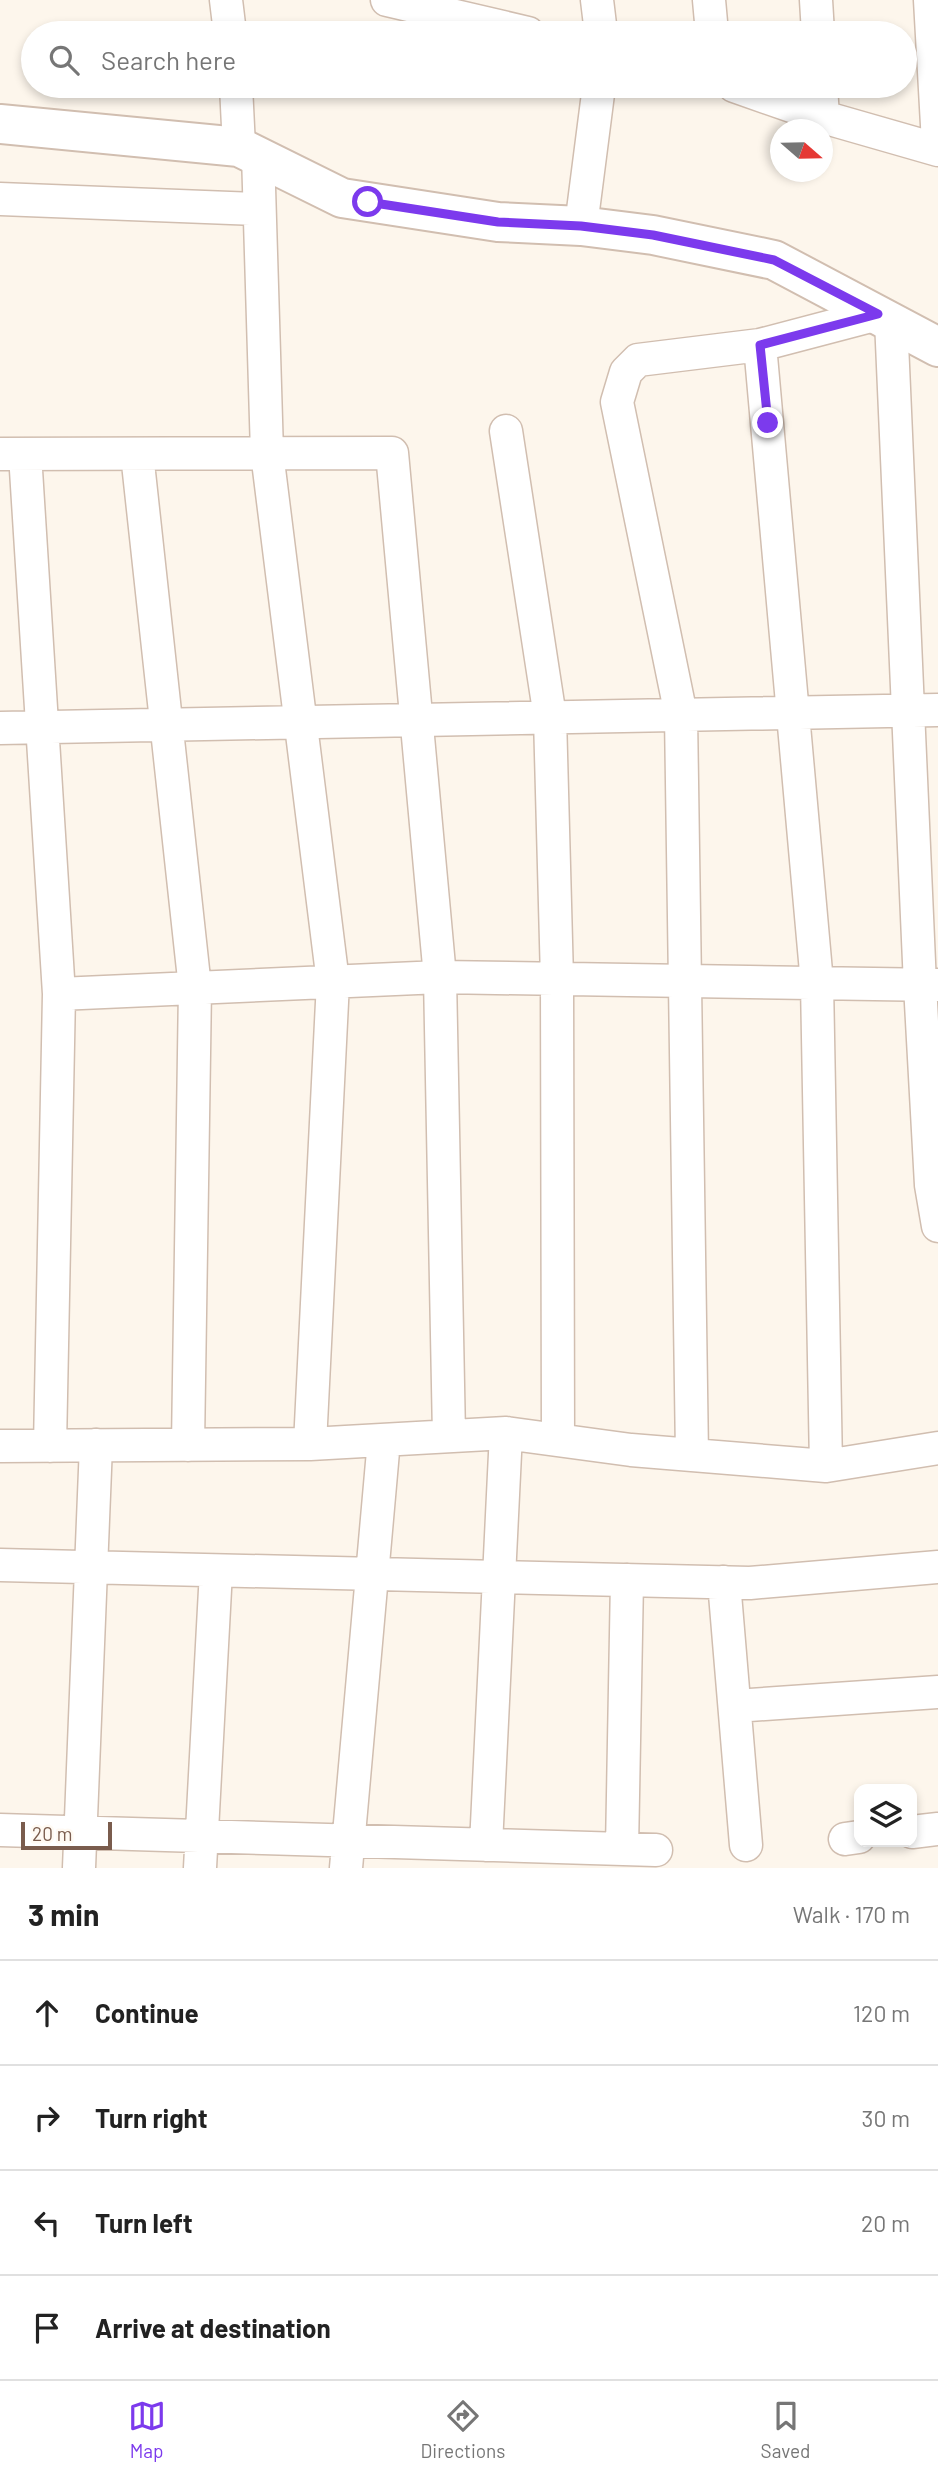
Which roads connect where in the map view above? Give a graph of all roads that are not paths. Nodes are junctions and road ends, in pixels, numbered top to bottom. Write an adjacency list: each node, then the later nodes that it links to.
1 (226, 0): 8 (street)
2 (387, 0): 7 (street)
3 (597, 0): 10 (street)
4 (709, 0): 11 (street)
5 (816, 0): 12 (street)
6 (930, 0): 19 (street)
7 (458, 8): 9 (street)
8 (229, 21)
9 (494, 21)
10 (600, 21)
11 (711, 21)
12 (817, 21)
13 (238, 98): 20 (street)
14 (597, 98): 24 (street)
15 (768, 98): 17 (street)
16 (822, 98): 17 (street)
17 (823, 117): 21 (street)
18 (0, 124): 20 (street)
19 (938, 143)
20 (248, 150): 23 (street); 24 (street)
21 (938, 150)
22 (0, 200): 23 (street)
23 (257, 209): 29 (street)
24 (581, 226): 25 (street)
25 (884, 317): 26 (street); 27 (street); 32 (street)
26 (760, 345): 33 (street); 34 (street)
27 (938, 347)
28 (506, 431): 35 (street)
29 (267, 453): 31 (street); 36 (street); 37 (street)
30 (13, 454): 31 (street); 40 (street)
31 (136, 454): 38 (street)
32 (924, 710): 33 (street); 46 (street)
33 (795, 712): 34 (street); 45 (street)
34 (681, 715): 35 (street); 43 (street)
35 (550, 717): 36 (street); 42 (street)
36 (419, 720): 37 (street); 41 (street)
37 (300, 722): 38 (street); 44 (street)
38 (166, 724): 40 (street); 47 (street)
39 (0, 727): 40 (street)
40 (42, 727): 48 (street)
41 (440, 977): 42 (street); 44 (street); 51 (street)
42 (557, 979): 43 (street); 53 (street)
43 (685, 981): 45 (street); 60 (street)
44 (333, 982): 47 (street); 54 (street)
45 (817, 983): 46 (street); 61 (street)
46 (929, 985): 49 (street)
47 (195, 988): 48 (street); 56 (street)
48 (59, 994): 58 (street)
49 (938, 1226)
50 (506, 1433): 51 (street); 53 (street); 67 (street)
51 (449, 1436): 52 (street)
52 (384, 1440): 54 (street); 66 (street)
53 (558, 1440): 60 (street)
54 (310, 1444): 56 (street)
55 (96, 1445): 56 (street); 58 (street); 64 (street)
56 (188, 1445)
57 (0, 1446): 58 (street)
58 (50, 1446)
59 (938, 1448): 61 (street)
60 (692, 1455): 61 (street)
61 (826, 1466)
62 (0, 1565): 64 (street)
63 (938, 1567): 69 (street)
64 (91, 1568): 65 (street); 75 (street)
65 (216, 1571): 66 (street); 80 (street)
66 (372, 1574): 67 (street); 81 (street)
67 (499, 1577): 68 (street); 77 (street)
68 (627, 1580): 69 (street); 78 (street)
69 (724, 1582): 71 (street)
70 (938, 1692): 71 (street)
71 (735, 1706): 76 (street)
72 (938, 1829): 74 (street)
73 (0, 1830): 75 (street)
74 (917, 1831)
75 (80, 1833): 80 (street); 82 (street)
76 (746, 1844)
77 (486, 1845): 78 (street); 81 (street)
78 (622, 1849): 79 (street)
79 (656, 1850)
80 (201, 1853): 81 (street)
81 (347, 1855)
82 (79, 1868)

